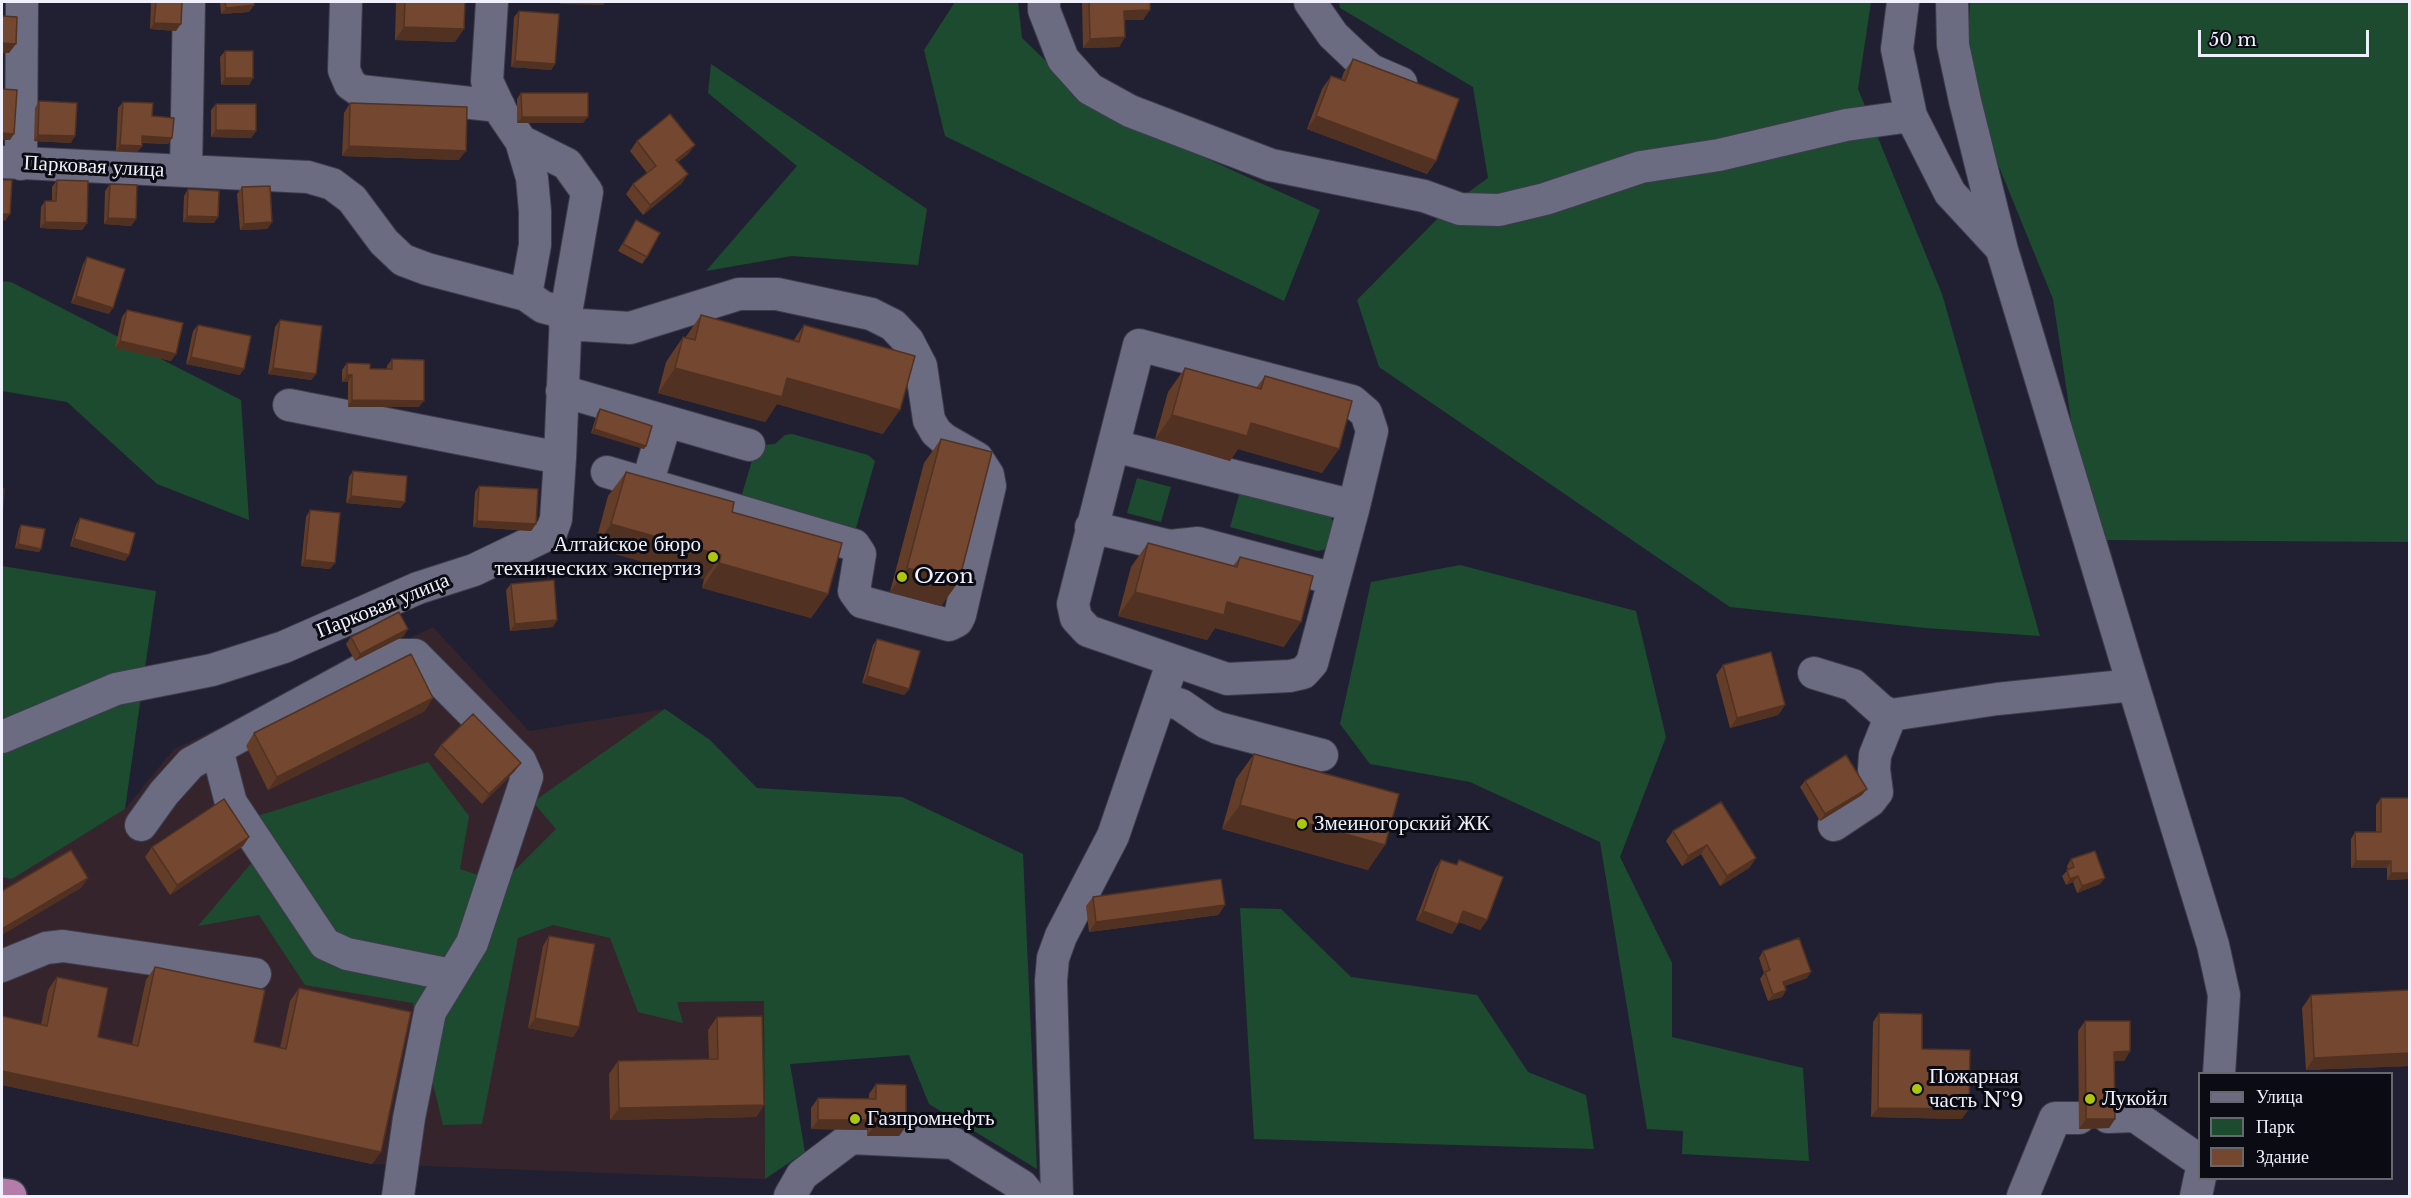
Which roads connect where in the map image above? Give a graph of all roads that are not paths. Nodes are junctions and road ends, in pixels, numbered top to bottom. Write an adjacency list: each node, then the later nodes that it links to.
1 (22, 2): 13 (street)
2 (189, 2): 14 (street, Парковая улица)
3 (346, 2): 10 (street)
4 (492, 2): 10 (street)
5 (1044, 2): 11 (street)
6 (1310, 2): 9 (street)
7 (1903, 2): 11 (street)
8 (1952, 2): 15 (street)
9 (1427, 92)
10 (499, 106): 12 (street)
11 (1911, 116): 15 (street)
12 (521, 141): 16 (street); 17 (street, Парковая улица)
13 (11, 164): 14 (street, Парковая улица)
14 (186, 171): 16 (street, Парковая улица)
15 (2002, 250): 32 (street)
16 (526, 296): 17 (street, Парковая улица)
17 (565, 319): 18 (street, Парковая улица); 26 (street)
18 (562, 403): 20 (street); 21 (street); 24 (street, Парковая улица)
19 (289, 405): 24 (street)
20 (666, 421): 22 (street); 26 (street)
21 (594, 423)
22 (749, 445)
23 (1114, 446): 27 (street); 27 (street); 28 (street)
24 (560, 458): 35 (street, Парковая улица)
25 (607, 472): 26 (street)
26 (647, 484)
27 (1354, 506): 29 (street)
28 (1091, 527): 29 (street); 30 (street)
29 (1334, 579): 30 (street)
30 (1173, 661): 33 (street)
31 (1814, 673): 34 (street)
32 (2133, 685): 34 (street); 43 (street)
33 (1161, 698): 37 (street); 51 (street)
34 (1891, 715): 39 (street)
35 (2, 737)
36 (217, 748): 38 (street); 42 (street); 42 (street)
37 (1322, 755)
38 (141, 825)
39 (1834, 825)
40 (2, 966): 41 (street)
41 (255, 974)
42 (451, 975): 48 (street)
43 (2219, 1072)
44 (2198, 1160): 52 (street)
45 (2199, 1180): 53 (street)
46 (2, 1195): 47 (highway)
47 (10, 1197)
48 (398, 1197)
49 (790, 1197): 50 (street)
50 (1029, 1197)
51 (1057, 1197)
52 (2024, 1197)
53 (2196, 1197)

